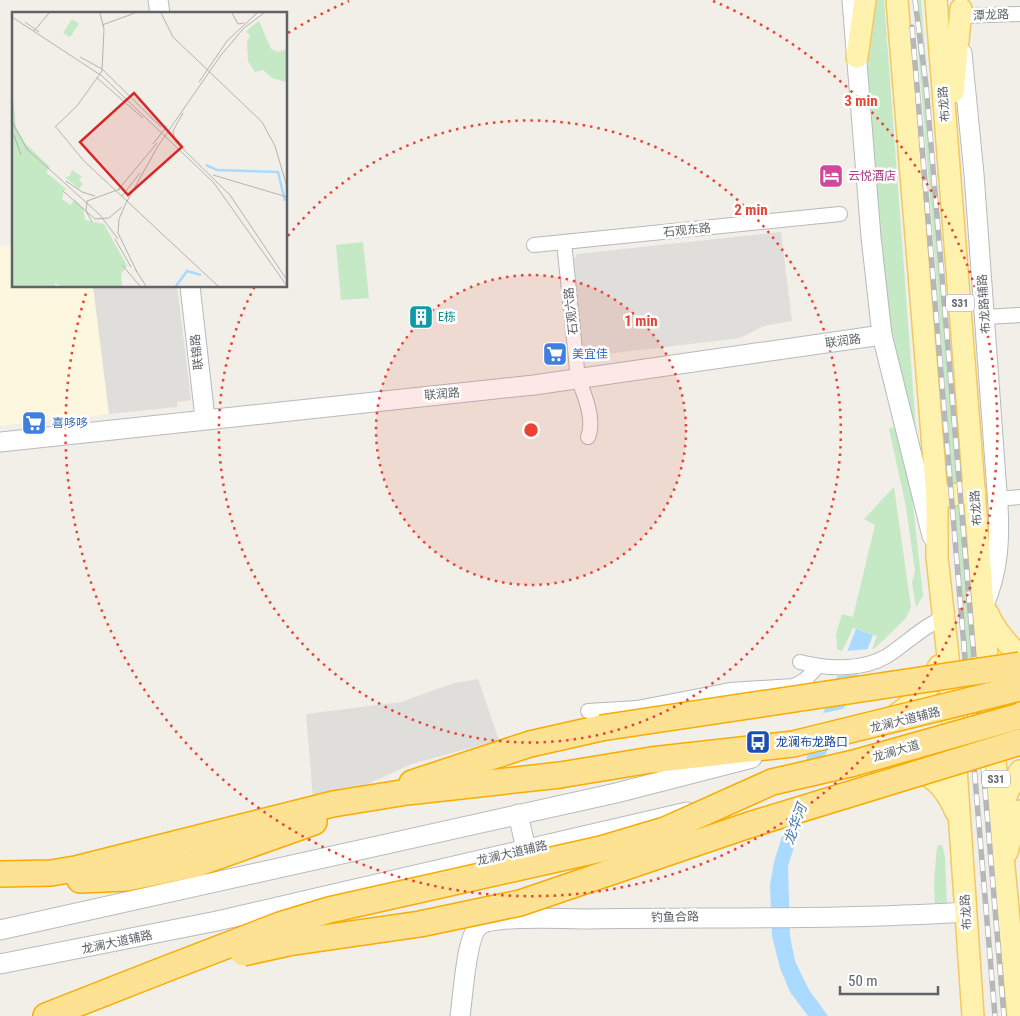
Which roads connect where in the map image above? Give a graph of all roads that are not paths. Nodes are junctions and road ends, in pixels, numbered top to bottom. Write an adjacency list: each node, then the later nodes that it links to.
1 (852, 0): 7 (main road)
2 (865, 0): 7 (main road)
3 (897, 0): 21 (main road, 布龙路)
4 (936, 0): 8 (main road, 布龙路 / S31)
5 (961, 9): 6 (street, 潭龙路); 8 (main road); 14 (main road, 布龙路辅路)
6 (1020, 14)
7 (857, 57): 15 (main road)
8 (948, 149): 20 (main road, 布龙路 / S31)
9 (840, 214): 10 (street, 石观东路)
10 (564, 242): 11 (street, 石观东路); 16 (street, 石观六路)
11 (534, 245)
12 (190, 288): 17 (main road, 联锦路)
13 (1020, 315): 14 (street)
14 (985, 317): 23 (main road, 布龙路辅路)
15 (882, 335): 16 (main road, 联润路); 24 (main road)
16 (578, 379): 17 (main road, 联润路); 18 (street, 石观六路)
17 (205, 418): 19 (main road, 联润路)
18 (588, 437)
19 (0, 442)
20 (975, 492): 21 (main road); 25 (main road, 布龙路 / S31)
21 (937, 497): 24 (main road, 布龙路)
22 (1020, 497): 23 (street)
23 (998, 498): 25 (main road, 布龙路辅路)
24 (938, 557): 26 (main road, 布龙路)
25 (984, 605): 27 (main road); 32 (main road, 布龙路 / S31)
26 (946, 625): 30 (street); 33 (main road, 布龙路); 37 (main road)
27 (1020, 656)
28 (800, 662): 30 (street)
29 (1020, 665): 52 (highway, bridge)
30 (818, 667): 34 (street)
31 (1020, 689): 32 (main road, 龙澜大道辅路); 40 (highway, bridge)
32 (990, 698): 33 (main road, 龙澜大道辅路); 38 (main road, 布龙路 / S31)
33 (951, 709): 37 (main road, 龙澜大道辅路); 41 (main road, 布龙路)
34 (588, 711)
35 (1020, 716): 44 (highway, 龙澜大道, bridge)
36 (1020, 724): 38 (main road, 龙澜大道辅路)
37 (866, 730): 40 (main road, 龙澜大道辅路, bridge)
38 (994, 733): 41 (main road, 龙澜大道辅路); 48 (main road, 布龙路 / S31)
39 (1020, 742): 56 (highway, bridge)
40 (793, 745): 46 (main road, 龙澜大道辅路); 50 (highway)
41 (954, 745): 42 (main road, 龙澜大道辅路); 47 (main road, 布龙路)
42 (870, 767): 44 (main road, 龙澜大道辅路); 47 (main road)
43 (1020, 772): 48 (main road)
44 (775, 786): 49 (main road, 龙澜大道辅路); 56 (highway, 龙澜大道, bridge)
45 (1020, 811): 51 (main road)
46 (518, 814): 49 (main road); 54 (main road, 龙澜大道辅路)
47 (960, 822): 53 (main road, 布龙路)
48 (1000, 824): 51 (main road, 布龙路 / S31)
49 (526, 849): 55 (main road, 龙澜大道辅路)
50 (0, 874)
51 (1005, 877): 60 (main road, 布龙路 / S31)
52 (0, 880)
53 (965, 912): 58 (main road, 钓鱼合路); 59 (main road, 布龙路)
54 (0, 930)
55 (0, 964)
56 (158, 972): 57 (highway)
57 (46, 1016)
58 (460, 1016)
59 (973, 1016)
60 (1018, 1016)

